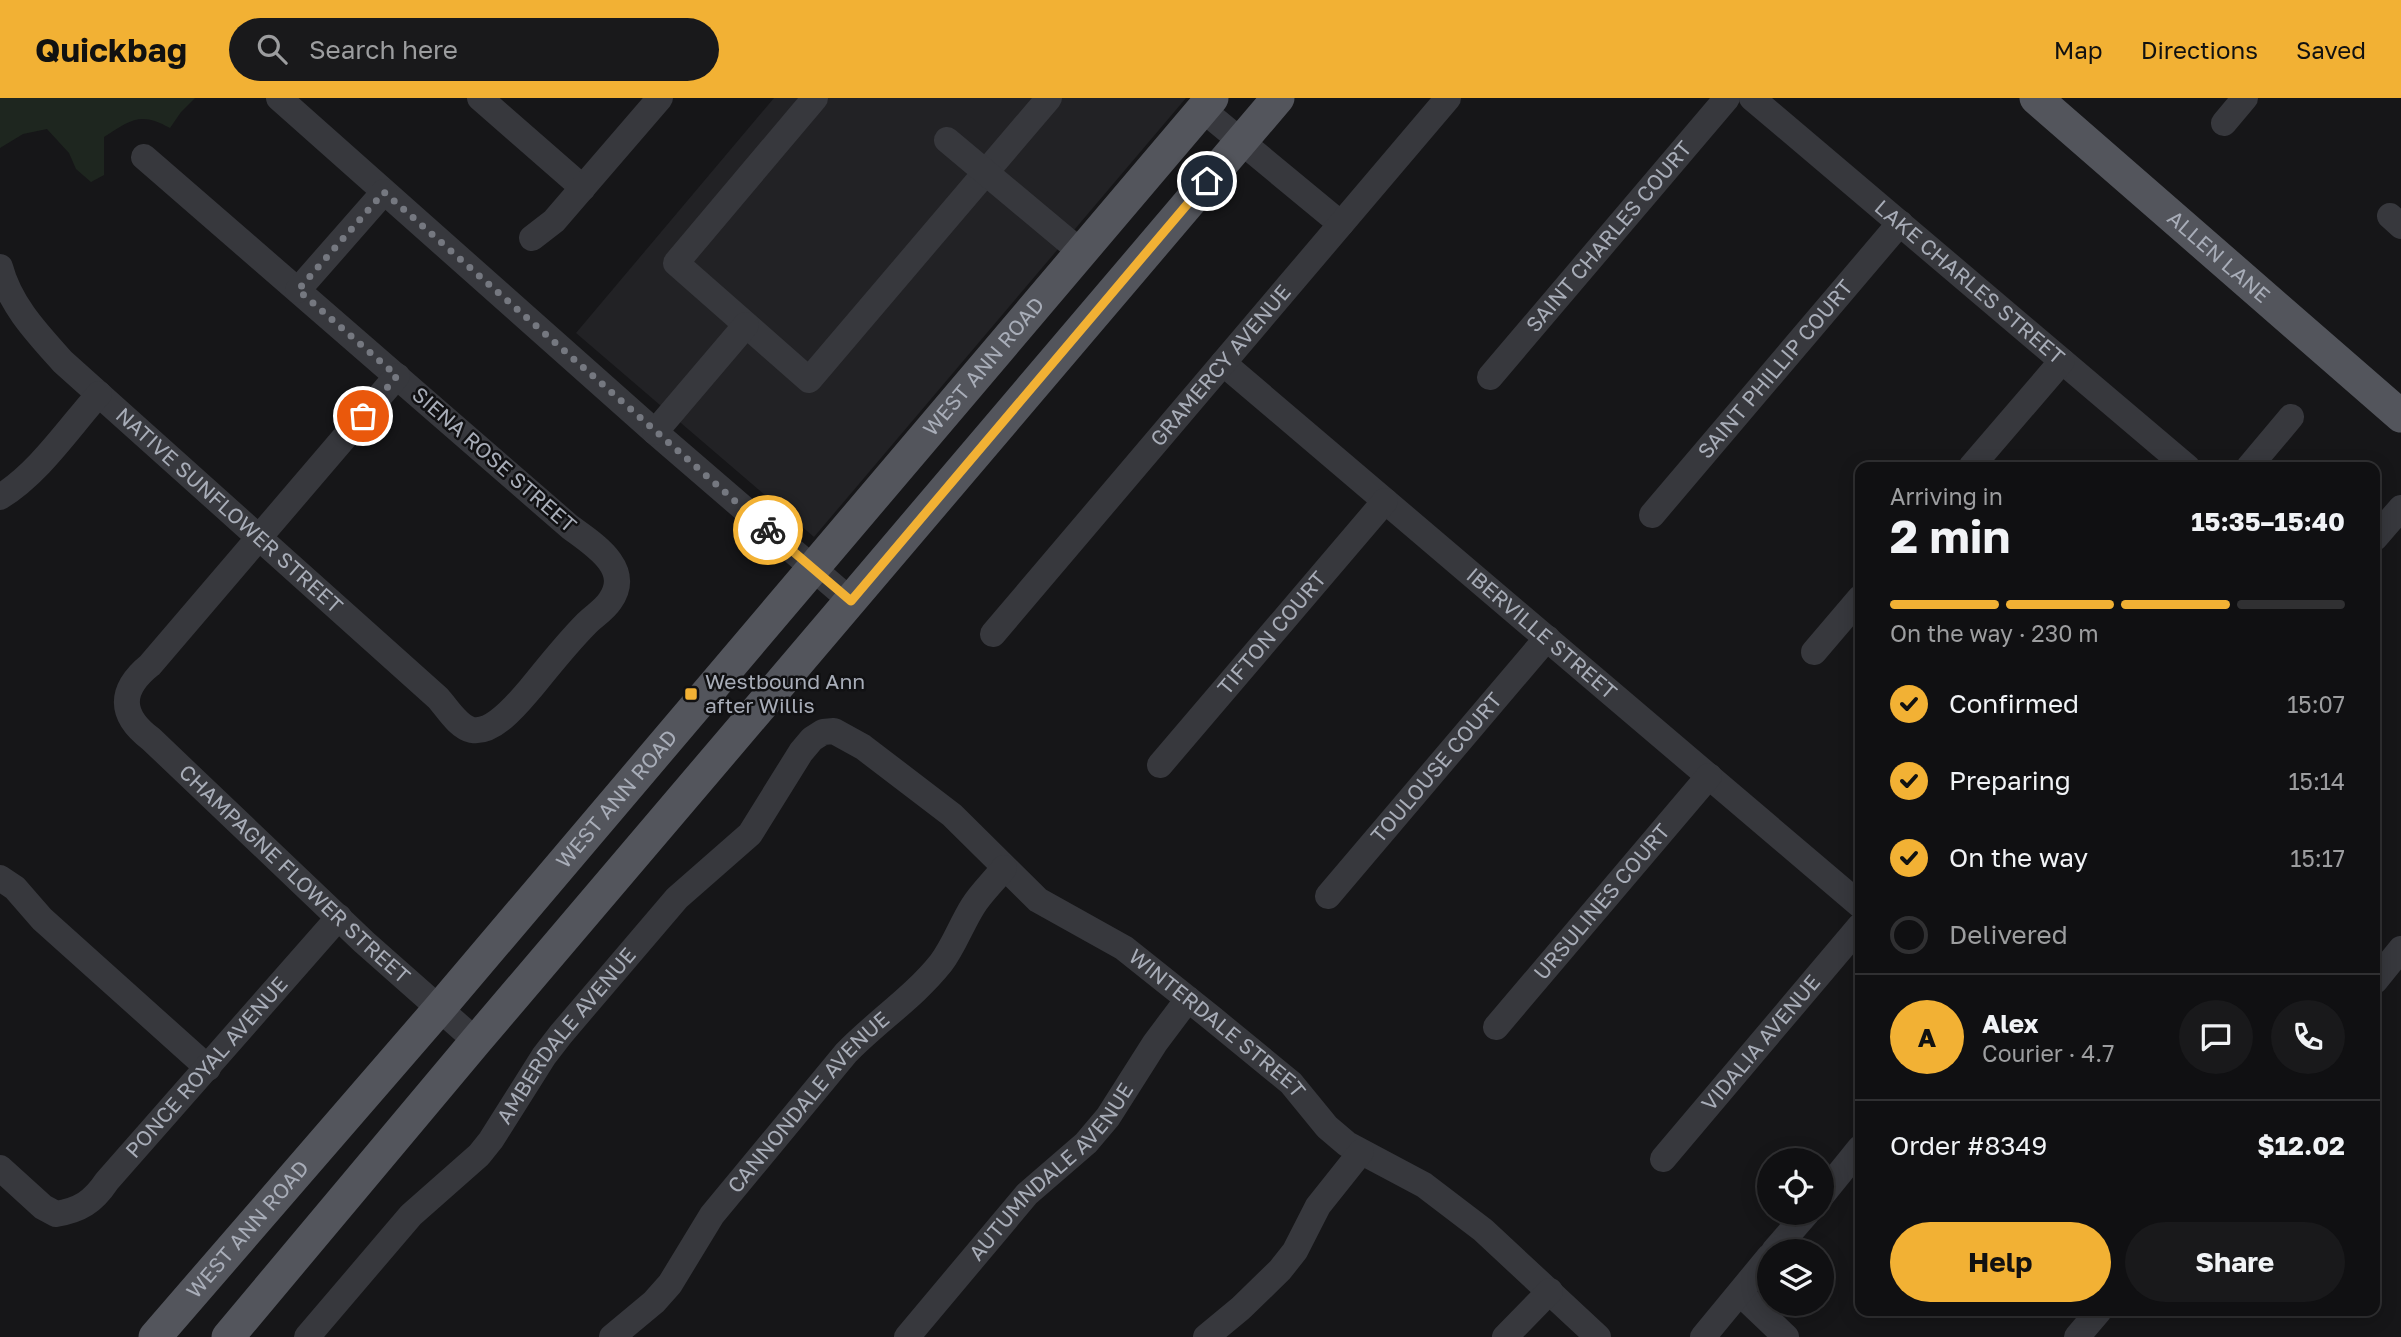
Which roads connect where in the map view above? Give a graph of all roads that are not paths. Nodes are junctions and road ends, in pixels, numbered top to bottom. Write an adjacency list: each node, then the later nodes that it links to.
1 (279, 98): 19 (street)
2 (480, 98): 18 (street)
3 (660, 98): 18 (street)
4 (815, 98): 26 (street)
5 (1049, 98): 17 (street)
6 (1278, 98): 15 (main road)
7 (1448, 98): 21 (street, GRAMERCY AVENUE)
8 (1727, 98): 30 (street, SAINT CHARLES COURT)
9 (1752, 98): 20 (street, LAKE CHARLES STREET)
10 (2036, 98): 33 (main road, ALLEN LANE)
11 (2245, 98): 13 (street)
12 (1207, 104): 15 (street); 23 (main road, WEST ANN ROAD)
13 (2224, 124)
14 (947, 140): 17 (street)
15 (1241, 141): 21 (street); 35 (main road)
16 (144, 157): 25 (street, SIENA ROSE STREET)
17 (986, 173): 23 (street); 26 (street)
18 (583, 188): 22 (street)
19 (384, 192): 25 (street); 34 (street)
20 (1900, 223): 27 (street, LAKE CHARLES STREET); 42 (street, SAINT PHILLIP COURT)
21 (1341, 224): 28 (street, GRAMERCY AVENUE)
22 (532, 238)
23 (1082, 253): 35 (main road); 45 (main road, WEST ANN ROAD)
24 (0, 267): 31 (street, NATIVE SUNFLOWER STREET)
25 (298, 290): 29 (street, SIENA ROSE STREET)
26 (746, 325): 34 (street)
27 (2062, 361): 36 (street); 37 (street, LAKE CHARLES STREET)
28 (1223, 363): 40 (street, IBERVILLE STREET); 48 (street, GRAMERCY AVENUE)
29 (397, 376): 44 (street); 51 (street, SIENA ROSE STREET)
30 (1490, 377)
31 (99, 394): 39 (street); 44 (street, NATIVE SUNFLOWER STREET)
32 (2291, 416): 38 (street)
33 (2401, 416)
34 (655, 432): 45 (street)
35 (985, 443): 46 (main road)
36 (1975, 462)
37 (2182, 462)
38 (2253, 462)
39 (0, 498)
40 (1385, 501): 49 (street, IBERVILLE STREET); 53 (street, TIFTON COURT)
41 (2401, 508): 43 (street)
42 (1652, 514)
43 (2380, 532)
44 (259, 537): 51 (street, NATIVE SUNFLOWER STREET); 59 (street, CHAMPAGNE FLOWER STREET)
45 (813, 568): 46 (street); 64 (main road, WEST ANN ROAD)
46 (851, 601): 66 (main road)
47 (1855, 604): 50 (street)
48 (993, 634)
49 (1547, 638): 54 (street, IBERVILLE STREET); 57 (street, TOULOUSE COURT)
50 (1814, 652)
51 (484, 729)
52 (823, 732): 55 (street, WINTERDALE STREET); 81 (street, AMBERDALE AVENUE)
53 (1160, 765)
54 (1709, 776): 58 (street, IBERVILLE STREET); 65 (street, URSULINES COURT)
55 (1004, 868): 63 (street, WINTERDALE STREET); 82 (street, CANNONDALE AVENUE)
56 (0, 878): 67 (street)
57 (1328, 896)
58 (1855, 901)
59 (339, 917): 64 (street, CHAMPAGNE FLOWER STREET); 67 (street, PONCE ROYAL AVENUE)
60 (1855, 932): 70 (street, VIDALIA AVENUE)
61 (2401, 949): 62 (street)
62 (2380, 975)
63 (1188, 999): 68 (street, WINTERDALE STREET); 83 (street, AUTUMNDALE AVENUE)
64 (439, 1009): 66 (street, CHAMPAGNE FLOWER STREET); 79 (main road, WEST ANN ROAD)
65 (1496, 1027)
66 (476, 1041): 80 (main road)
67 (208, 1068): 71 (street, PONCE ROYAL AVENUE)
68 (1362, 1152): 76 (street, WINTERDALE STREET); 84 (street)
69 (1855, 1154): 72 (street)
70 (1663, 1158)
71 (0, 1168)
72 (1834, 1180)
73 (1797, 1225): 74 (street)
74 (1784, 1239)
75 (1757, 1272): 77 (street)
76 (1550, 1291): 85 (street); 86 (street, WINTERDALE STREET)
77 (1740, 1293): 87 (street); 88 (street)
78 (2095, 1316): 89 (street)
79 (155, 1337)
80 (228, 1337)
81 (307, 1337)
82 (612, 1337)
83 (907, 1337)
84 (1206, 1337)
85 (1505, 1337)
86 (1598, 1337)
87 (1703, 1337)
88 (1786, 1337)
89 (2077, 1337)

